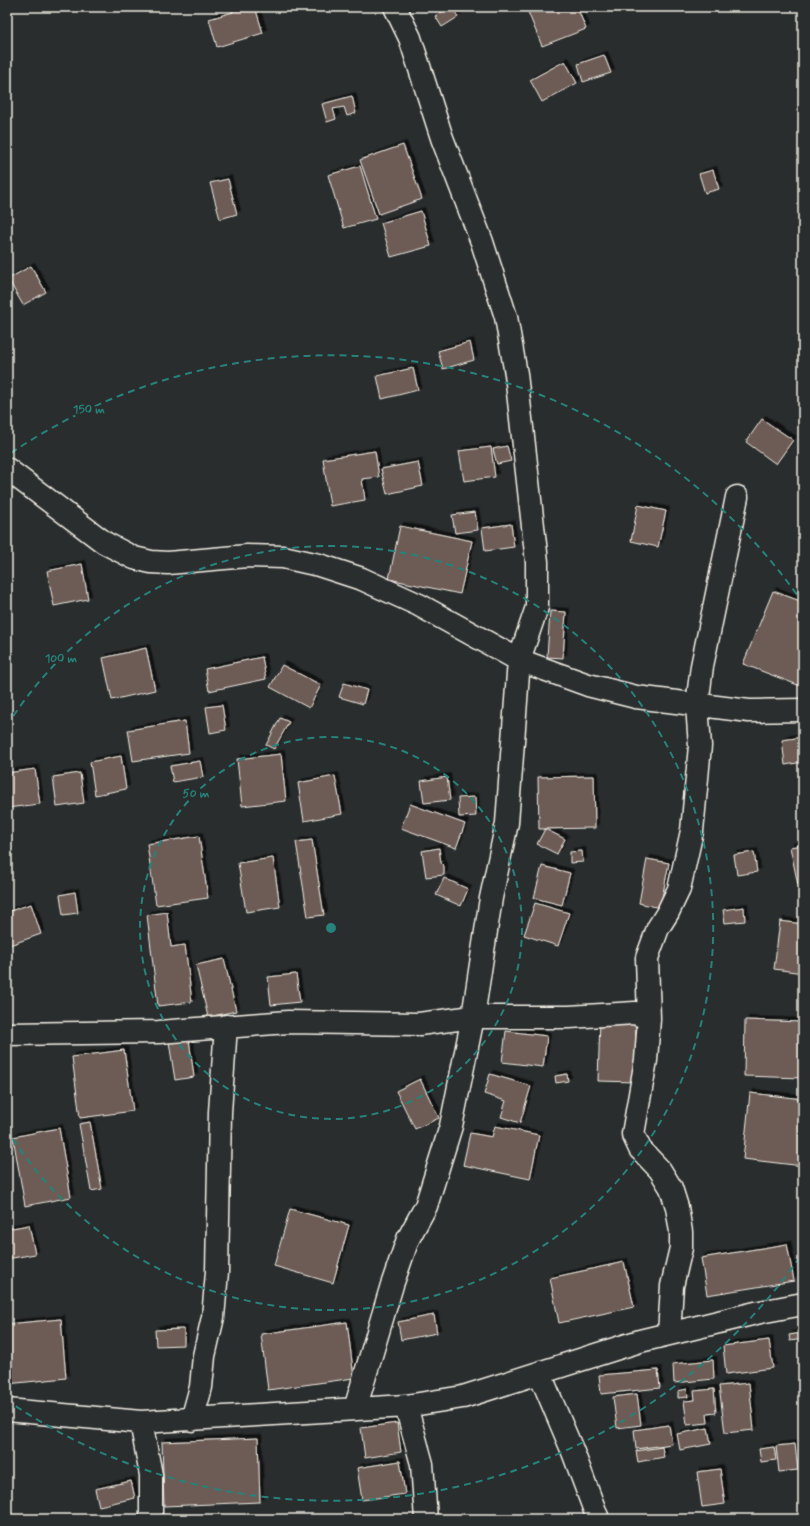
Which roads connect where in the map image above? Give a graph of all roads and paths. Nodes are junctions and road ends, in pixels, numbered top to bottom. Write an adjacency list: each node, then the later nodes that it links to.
1 (395, 7): 4 (street)
2 (7, 469): 4 (street)
3 (737, 497): 5 (street)
4 (519, 660): 5 (street); 7 (street)
5 (697, 705): 6 (street); 8 (street)
6 (803, 710)
7 (473, 1017): 8 (street); 9 (street); 15 (street)
8 (649, 1019): 12 (street)
9 (226, 1026): 10 (street); 17 (street)
10 (7, 1034)
11 (803, 1304): 12 (street)
12 (669, 1334): 13 (street)
13 (540, 1374): 14 (street); 21 (street)
14 (406, 1406): 15 (street); 20 (street)
15 (355, 1408): 17 (street)
16 (7, 1410): 18 (street)
17 (192, 1420): 18 (street)
18 (141, 1422): 19 (street)
19 (151, 1519)
20 (426, 1519)
21 (598, 1519)

